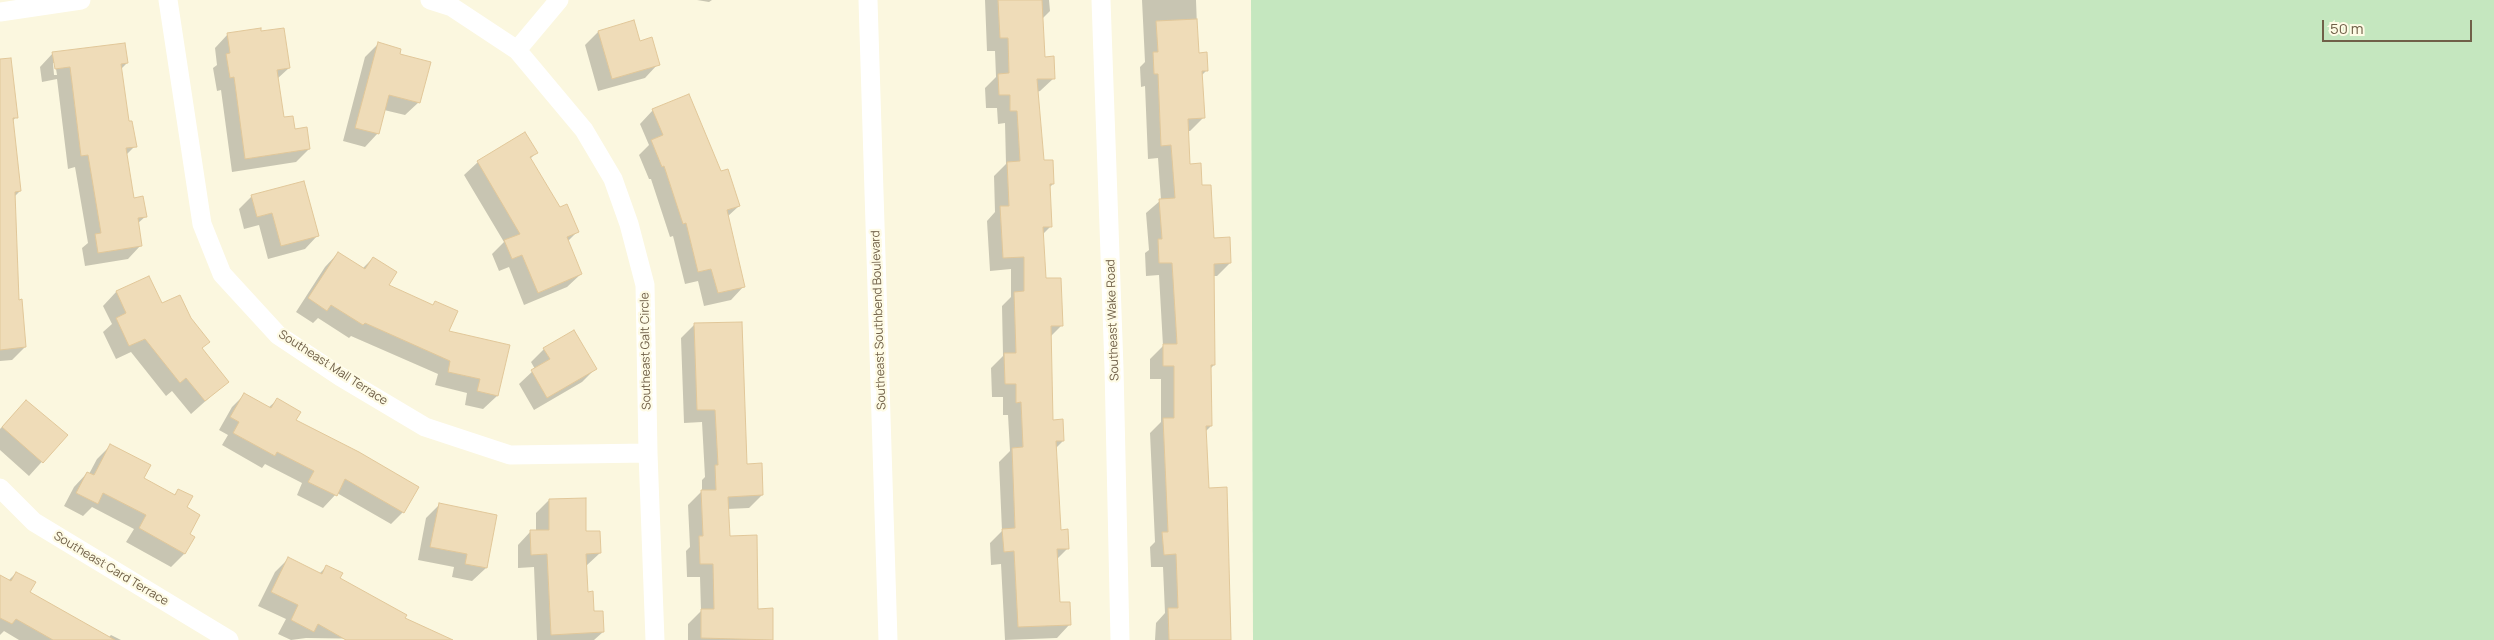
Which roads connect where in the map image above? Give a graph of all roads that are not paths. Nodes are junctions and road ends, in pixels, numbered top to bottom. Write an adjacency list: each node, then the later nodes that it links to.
1 (81, 0): 7 (street)
2 (168, 0): 9 (street, Southeast Mall Terrace)
3 (430, 0): 8 (street, Southeast Galt Circle)
4 (559, 0): 8 (street)
5 (868, 0): 13 (street, Southeast Southbend Boulevard)
6 (1101, 0): 14 (street, Southeast Wake Road)
7 (0, 12)
8 (517, 50): 9 (street, Southeast Galt Circle)
9 (648, 453): 12 (street, Southeast Galt Circle)
10 (0, 488): 11 (street, Southeast Card Terrace)
11 (229, 640)
12 (655, 640)
13 (888, 640)
14 (1120, 640)

